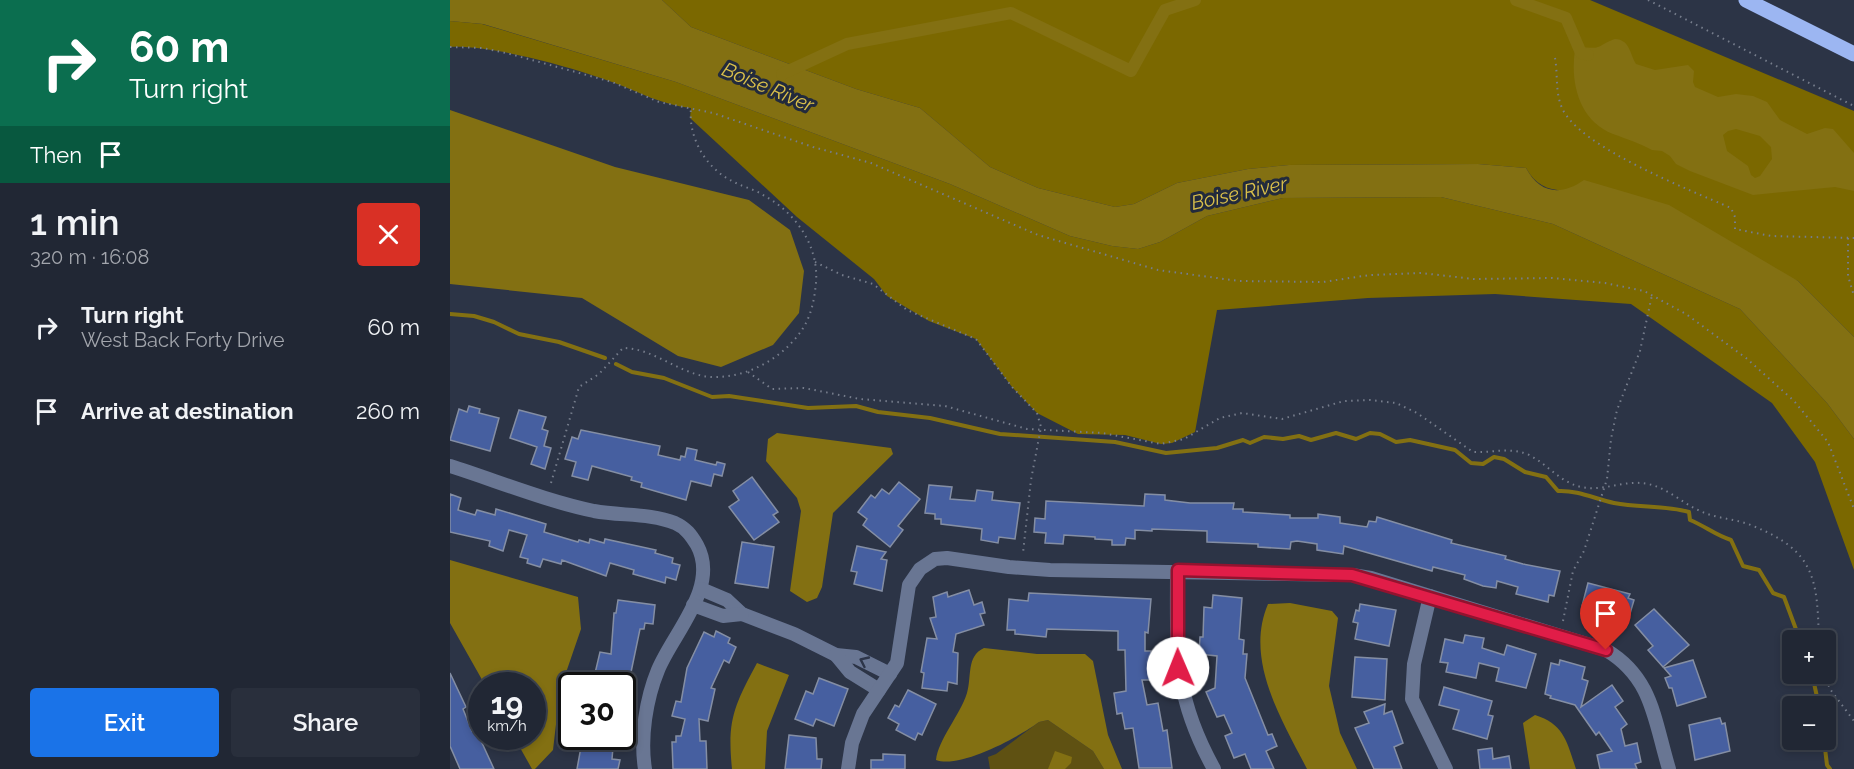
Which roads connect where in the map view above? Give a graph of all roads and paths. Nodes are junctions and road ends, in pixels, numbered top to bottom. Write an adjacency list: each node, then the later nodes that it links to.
1 (1648, 0): 6 (path)
2 (1746, 0): 4 (main road)
3 (450, 47): 7 (path)
4 (1854, 54)
5 (1556, 58): 8 (path)
6 (1854, 106)
7 (691, 108): 10 (path); 11 (path)
8 (1848, 238): 9 (path); 12 (path)
9 (1854, 238)
10 (816, 262): 13 (path); 14 (path)
11 (1652, 295): 17 (path); 18 (path)
12 (1854, 296)
13 (748, 372): 14 (path); 16 (path)
14 (1041, 430): 17 (path); 19 (path)
15 (450, 466): 21 (street)
16 (551, 483)
17 (1604, 487): 25 (path); 26 (path)
18 (1854, 509)
19 (1023, 553)
20 (1178, 570): 22 (street); 28 (street); 34 (street)
21 (701, 589): 23 (street); 24 (street)
22 (1430, 596): 35 (street); 36 (street)
23 (693, 605): 24 (street); 32 (street)
24 (742, 614): 27 (street)
25 (1563, 621)
26 (1819, 630)
27 (836, 655): 28 (street, one-way to 27); 30 (street)
28 (890, 674): 30 (street)
29 (1828, 684): 31 (path)
30 (879, 690): 33 (street)
31 (1854, 722)
32 (645, 769)
33 (848, 769)
34 (1214, 769)
35 (1446, 769)
36 (1669, 769)

